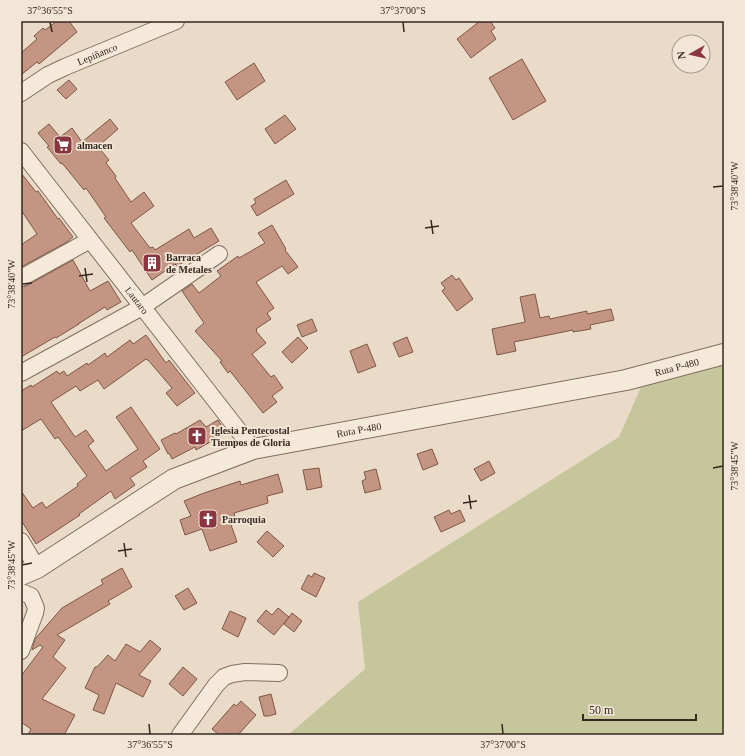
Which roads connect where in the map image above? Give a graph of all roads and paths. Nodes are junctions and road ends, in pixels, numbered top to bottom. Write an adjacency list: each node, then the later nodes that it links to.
1 (176, 21): 2 (street, Lepiñanco)
2 (21, 93)
3 (21, 151): 4 (street, Lautaro)
4 (90, 240): 6 (street); 7 (street, Lautaro)
5 (219, 254): 7 (street)
6 (21, 278)
7 (142, 307): 9 (street); 10 (street, Lautaro)
8 (724, 354): 10 (street, Ruta P-480)
9 (21, 373)
10 (253, 449): 12 (street, Ruta P-480)
11 (21, 541): 12 (street)
12 (29, 571)
13 (21, 592): 14 (street)
14 (21, 651)
15 (279, 673): 16 (street)
16 (180, 735)

